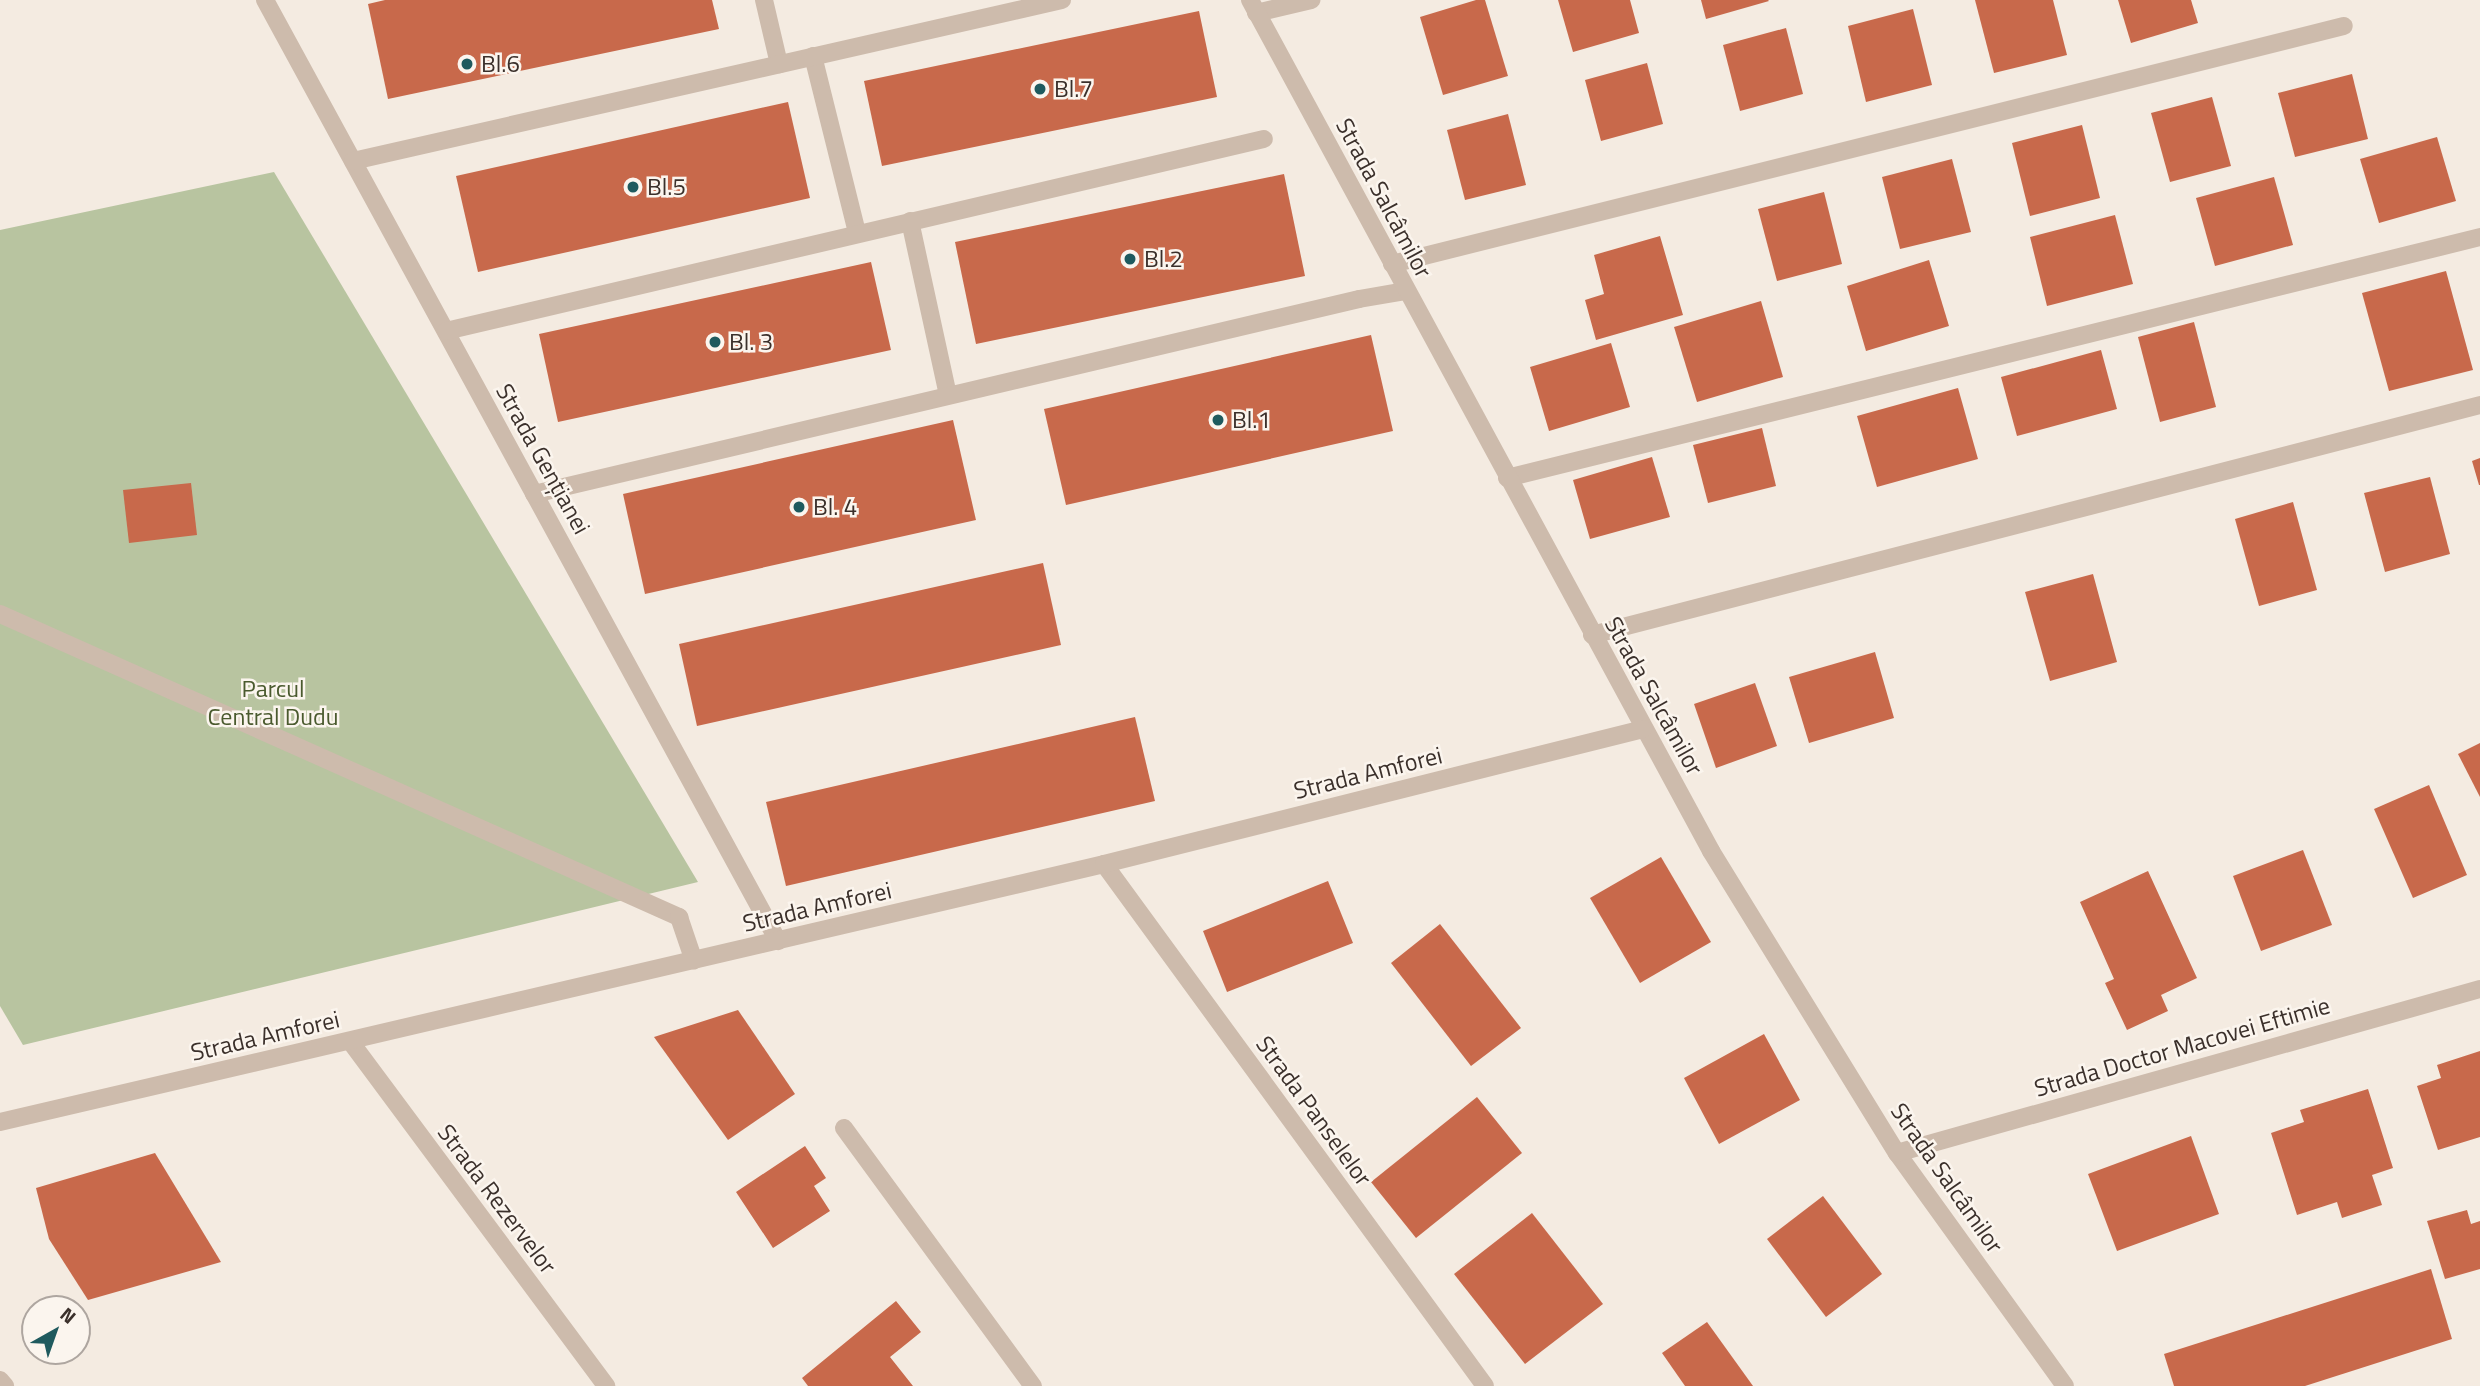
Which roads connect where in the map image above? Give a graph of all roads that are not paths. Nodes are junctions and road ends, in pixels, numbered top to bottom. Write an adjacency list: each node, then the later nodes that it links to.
1 (265, 0): 10 (street, Strada Gențianei)
2 (764, 0): 8 (street)
3 (1062, 0): 7 (street)
4 (1311, 0): 5 (street)
5 (1253, 6): 14 (street, Strada Salcâmilor)
6 (2344, 26): 14 (street)
7 (813, 55): 8 (street); 12 (street)
8 (779, 64): 10 (street)
9 (1264, 139): 11 (street)
10 (353, 161): 16 (street, Strada Gențianei)
11 (911, 221): 12 (street); 17 (street)
12 (858, 233): 16 (street)
13 (2480, 237): 19 (street)
14 (1392, 264): 15 (street, Strada Salcâmilor)
15 (1406, 290): 17 (street); 19 (street, Strada Salcâmilor)
16 (446, 331): 20 (street, Strada Gențianei)
17 (948, 395): 20 (street)
18 (2480, 405): 22 (street)
19 (1507, 478): 22 (street, Strada Salcâmilor)
20 (534, 494): 25 (street, Strada Gențianei)
21 (0, 614): 26 (street)
22 (1592, 635): 23 (street, Strada Salcâmilor)
23 (1643, 729): 24 (street, Strada Amforei); 31 (street, Strada Salcâmilor)
24 (1104, 864): 25 (street, Strada Amforei); 36 (street, Strada Panselelor)
25 (778, 941): 26 (street, Strada Amforei)
26 (694, 961): 28 (street, Strada Amforei)
27 (2480, 989): 31 (street, Strada Doctor Macovei Eftimie)
28 (350, 1041): 29 (street, Strada Amforei); 34 (street, Strada Rezervelor)
29 (0, 1122)
30 (844, 1128): 35 (street)
31 (1897, 1153): 37 (street, Strada Salcâmilor)
32 (0, 1380): 33 (street)
33 (5, 1386)
34 (606, 1386)
35 (1033, 1386)
36 (1485, 1386)
37 (2065, 1386)

